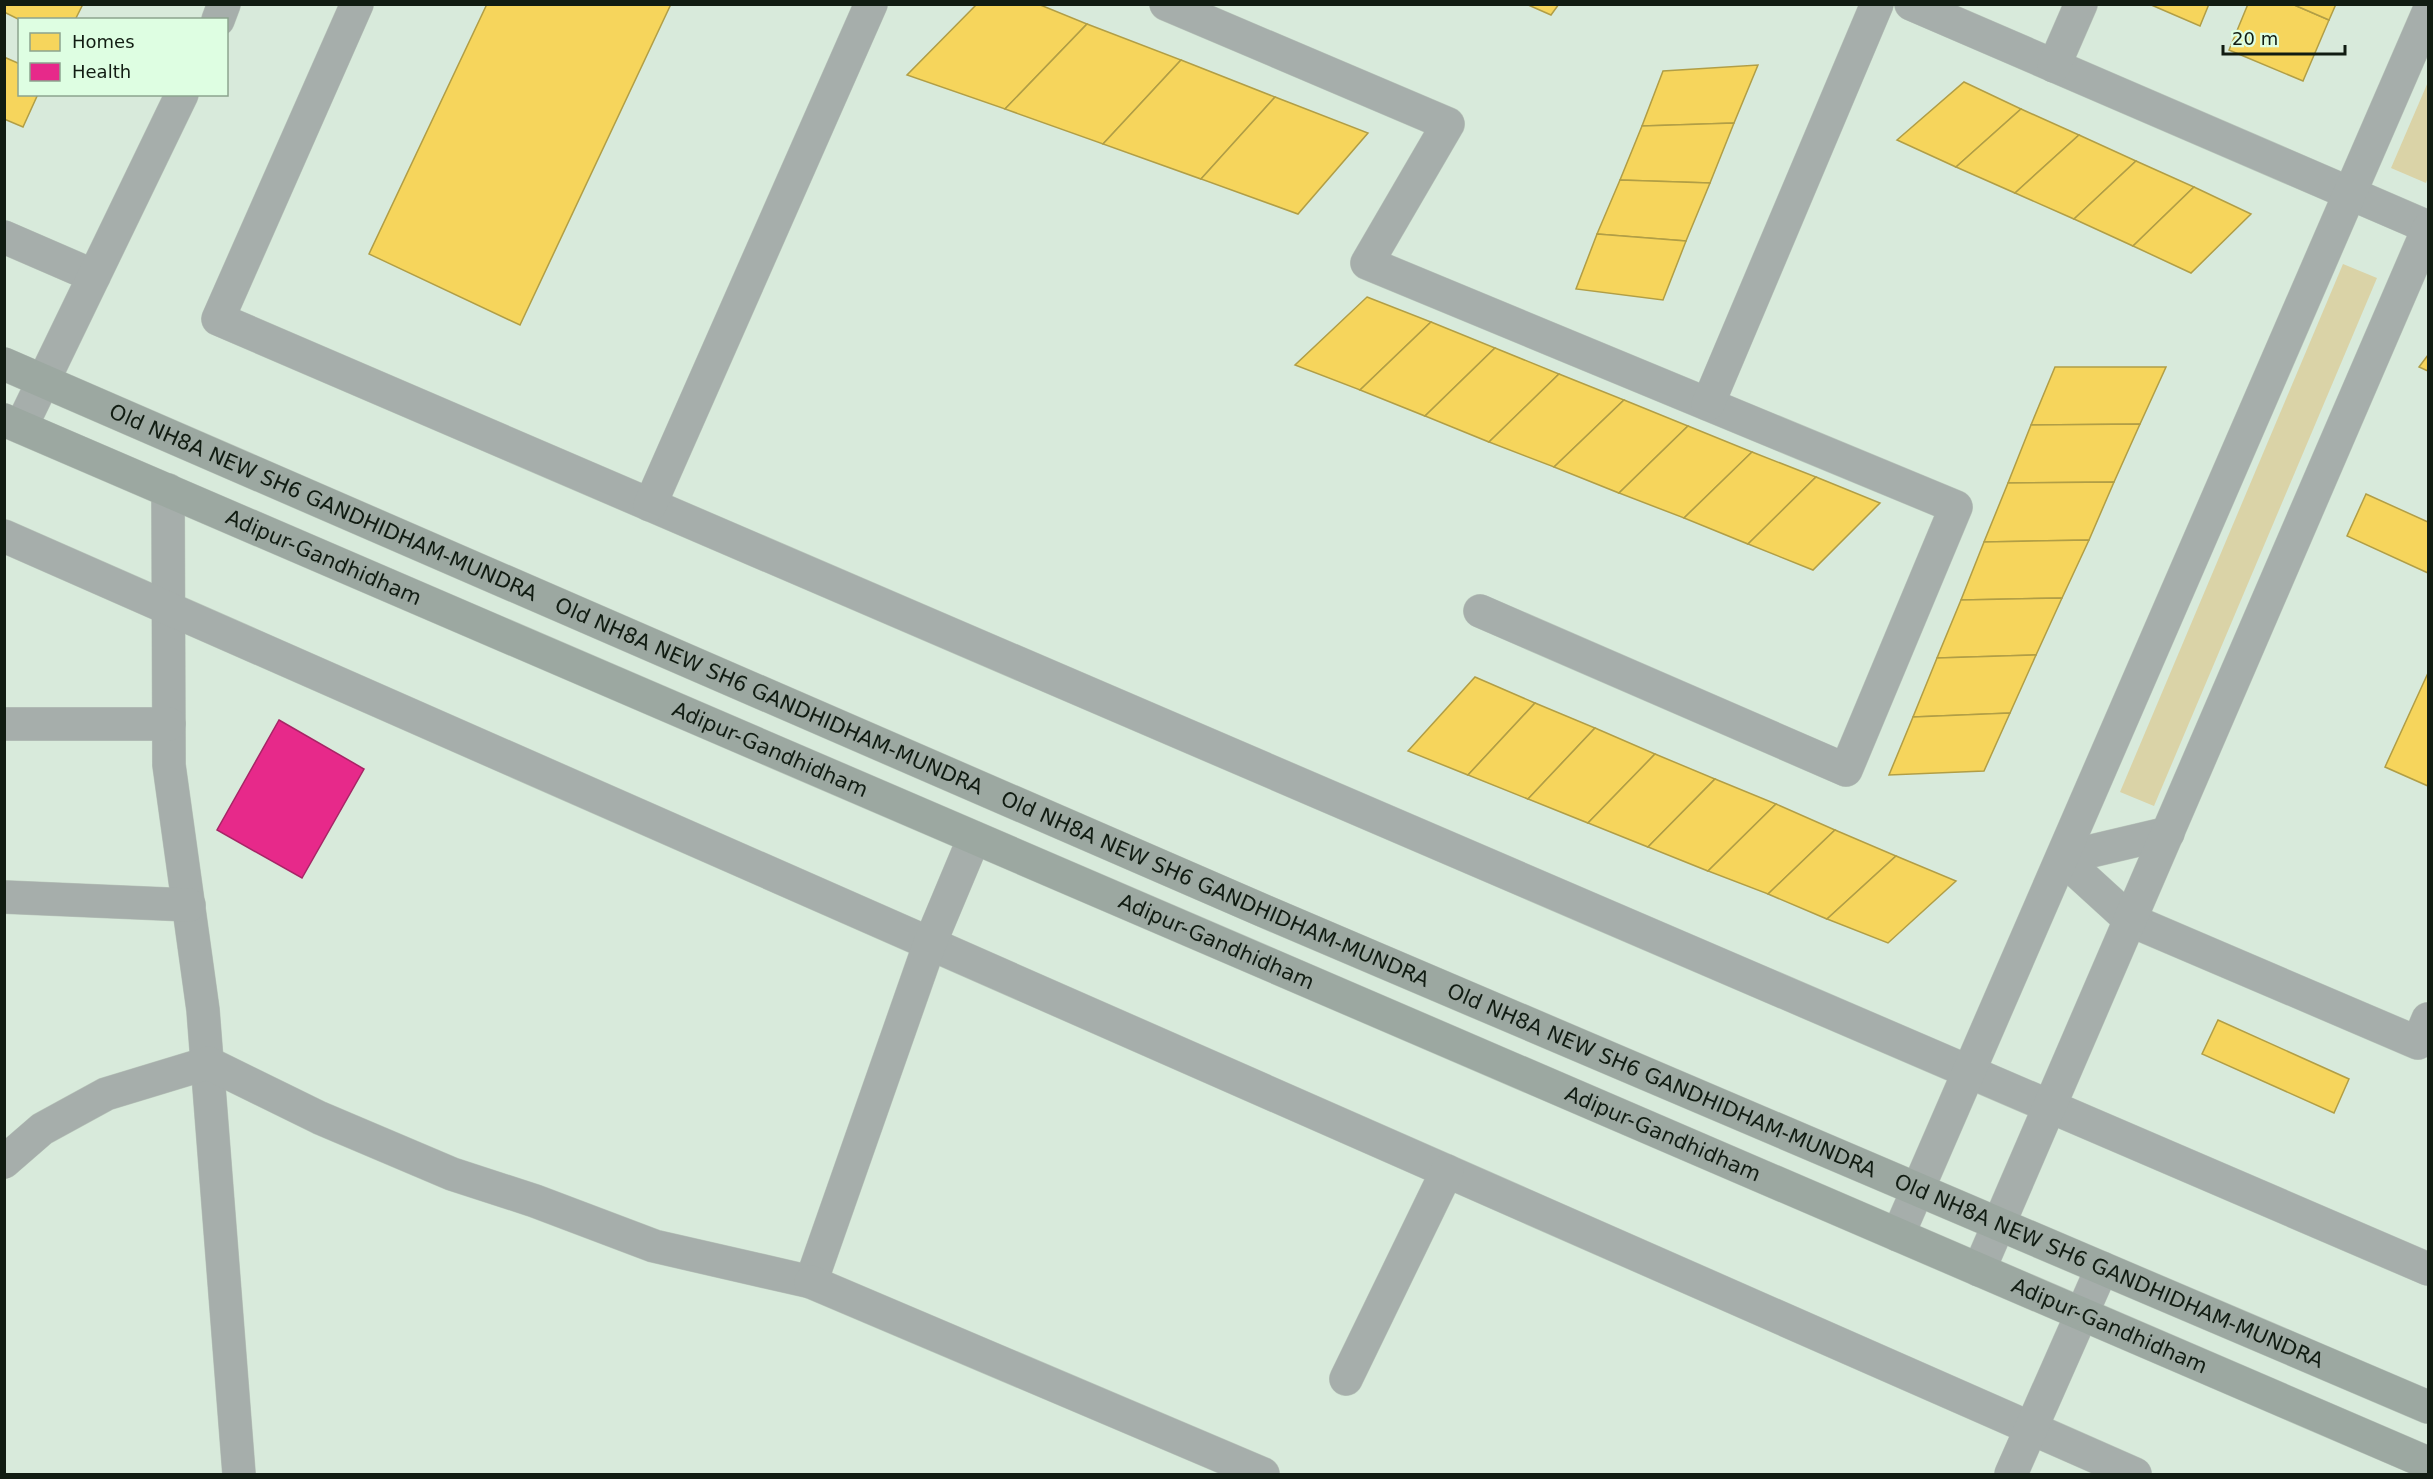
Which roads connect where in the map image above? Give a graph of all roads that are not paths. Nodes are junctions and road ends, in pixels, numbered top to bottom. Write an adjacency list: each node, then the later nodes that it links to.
1 (357, 4): 19 (street)
2 (871, 4): 19 (street)
3 (1166, 4): 16 (street)
4 (1877, 4): 16 (street)
5 (1911, 4): 8 (street)
6 (2081, 4): 8 (street)
7 (2428, 13): 10 (street)
8 (2054, 66): 10 (street)
9 (181, 96): 13 (street)
10 (2350, 193): 11 (street); 27 (street)
11 (2428, 228): 25 (street)
12 (4, 237): 13 (street)
13 (94, 276): 15 (street)
14 (4, 364): 15 (main road, Old NH8A NEW SH6 GANDHIDHAM-MUNDRA)
15 (43, 381): 17 (street); 38 (main road, Old NH8A NEW SH6 GANDHIDHAM-MUNDRA)
16 (1708, 404): 22 (street)
17 (13, 423): 18 (main road, Adipur-Gandhidham)
18 (168, 490): 21 (street); 26 (main road, Adipur-Gandhidham)
19 (650, 505): 34 (street)
20 (4, 536): 21 (street)
21 (168, 607): 24 (street); 31 (street)
22 (1480, 611)
23 (4, 724): 24 (street)
24 (169, 724): 29 (street)
25 (2168, 833): 27 (street); 30 (street)
26 (974, 838): 31 (street); 40 (main road, Adipur-Gandhidham)
27 (2062, 858): 30 (street); 34 (street)
28 (4, 897): 29 (street)
29 (189, 905): 33 (street)
30 (2130, 920): 32 (street); 35 (street)
31 (930, 943): 37 (street); 44 (street)
32 (2428, 1019)
33 (208, 1063): 36 (street); 44 (street); 50 (street)
34 (1969, 1071): 35 (street); 38 (street)
35 (2049, 1106): 39 (street); 42 (street)
36 (4, 1162)
37 (1447, 1171): 46 (street); 48 (street)
38 (1918, 1189): 39 (main road, Old NH8A NEW SH6 GANDHIDHAM-MUNDRA); 40 (street)
39 (1998, 1223): 41 (main road, Old NH8A NEW SH6 GANDHIDHAM-MUNDRA); 43 (street)
40 (1898, 1235): 43 (main road, Adipur-Gandhidham)
41 (2102, 1268): 45 (street); 47 (main road, Old NH8A NEW SH6 GANDHIDHAM-MUNDRA)
42 (2428, 1269)
43 (1979, 1270): 45 (main road, Adipur-Gandhidham)
44 (811, 1282): 51 (street)
45 (2082, 1314): 48 (street); 49 (main road, Adipur-Gandhidham)
46 (1346, 1379)
47 (2428, 1407)
48 (2031, 1429): 52 (street); 53 (street)
49 (2428, 1463)
50 (239, 1474)
51 (1263, 1474)
52 (2012, 1474)
53 (2135, 1474)

